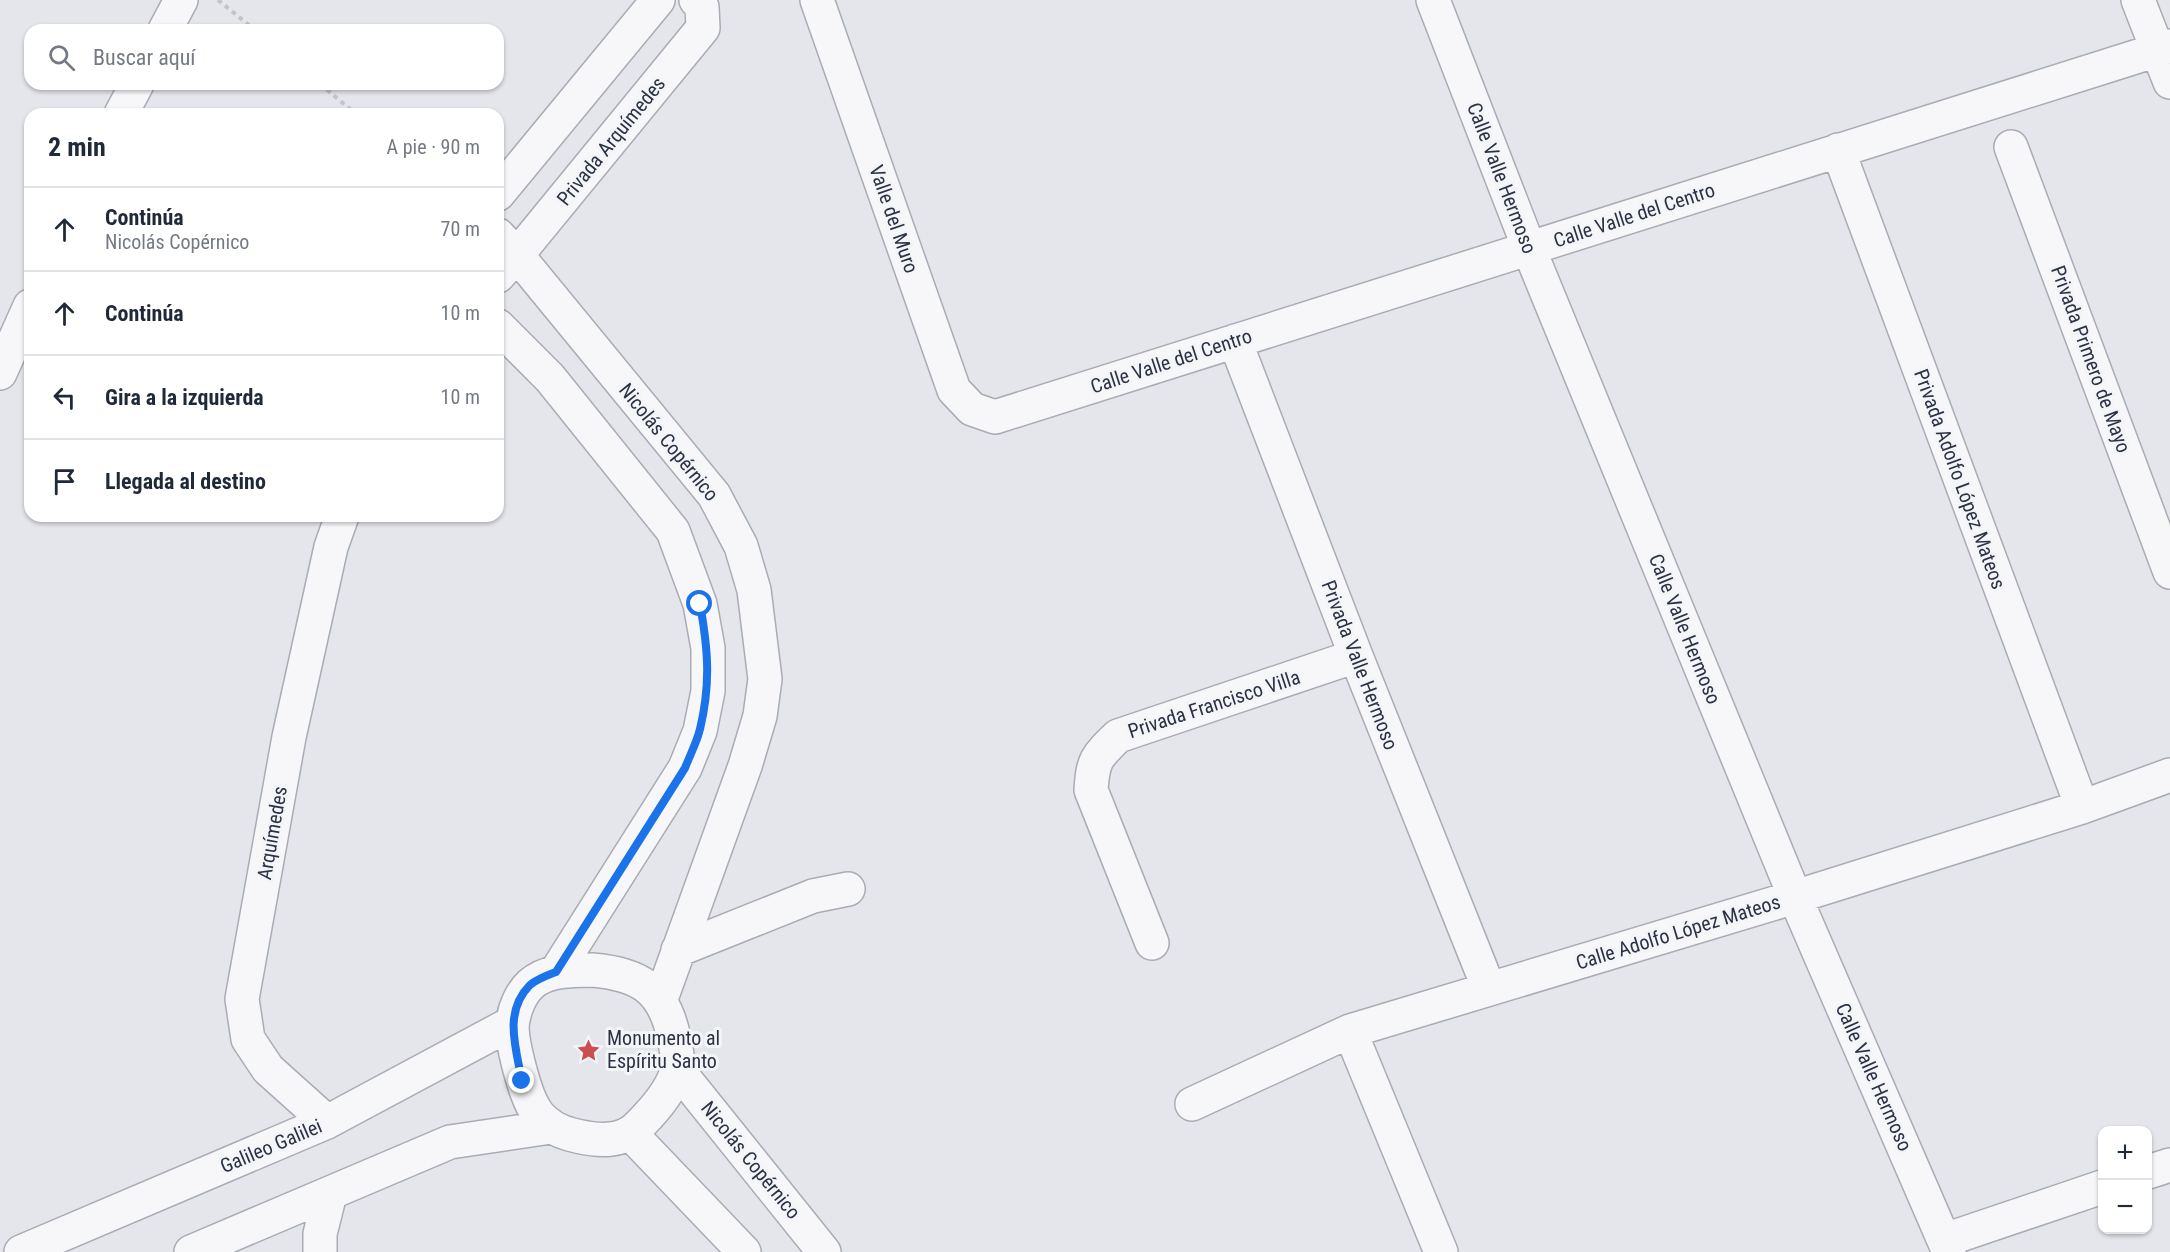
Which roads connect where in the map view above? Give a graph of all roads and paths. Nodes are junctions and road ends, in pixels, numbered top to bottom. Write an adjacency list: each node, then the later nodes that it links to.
1 (181, 0): 8 (street)
2 (218, 0): 9 (path)
3 (658, 0): 18 (street)
4 (696, 0): 20 (street, Privada Arquímedes)
5 (817, 0): 25 (street, Valle del Muro)
6 (1433, 0): 19 (street, Calle Valle Hermoso)
7 (2138, 0): 10 (street)
8 (168, 24)
9 (248, 24)
10 (2164, 48): 11 (street); 17 (street, Calle Valle del Centro)
11 (2170, 82)
12 (134, 90): 14 (street)
13 (327, 90): 15 (path)
14 (124, 108)
15 (349, 108)
16 (2012, 147): 27 (street, Privada Primero de Mayo)
17 (1838, 150): 19 (street, Calle Valle del Centro); 30 (street, Privada Adolfo López Mateos)
18 (504, 187)
19 (1529, 248): 23 (street, Calle Valle del Centro); 32 (street, Calle Valle Hermoso)
20 (504, 256): 34 (street, Nicolás Copérnico)
21 (24, 319): 24 (street)
22 (504, 332): 35 (street)
23 (1235, 341): 25 (street, Calle Valle del Centro); 28 (street, Privada Valle Hermoso)
24 (0, 372)
25 (995, 417)
26 (340, 522): 42 (street, Arquímedes)
27 (2170, 572)
28 (1356, 656): 33 (street, Privada Francisco Villa); 36 (street, Privada Valle Hermoso)
29 (2170, 775): 30 (street, Calle Adolfo López Mateos)
30 (2082, 807): 32 (street, Calle Adolfo López Mateos)
31 (848, 889): 34 (street)
32 (1795, 897): 36 (street, Calle Adolfo López Mateos); 49 (street, Calle Valle Hermoso)
33 (1152, 943)
34 (678, 950): 37 (street, Nicolás Copérnico)
35 (556, 972): 37 (street); 38 (street)
36 (1488, 989): 39 (street, Calle Adolfo López Mateos)
37 (661, 999): 40 (street)
38 (512, 1023): 42 (street, Galileo Galilei); 43 (street)
39 (1350, 1031): 41 (street, Calle Adolfo López Mateos); 55 (street)
40 (677, 1069): 44 (street); 54 (street, Nicolás Copérnico)
41 (1192, 1104)
42 (327, 1122): 50 (street, Galileo Galilei)
43 (551, 1127): 44 (street); 48 (street)
44 (631, 1134): 53 (street)
45 (2170, 1165): 46 (street)
46 (2152, 1171)
47 (2098, 1189): 49 (street)
48 (330, 1194): 51 (street); 52 (street)
49 (1947, 1246)
50 (21, 1252)
51 (191, 1252)
52 (320, 1252)
53 (744, 1252)
54 (824, 1252)
55 (1441, 1252)

